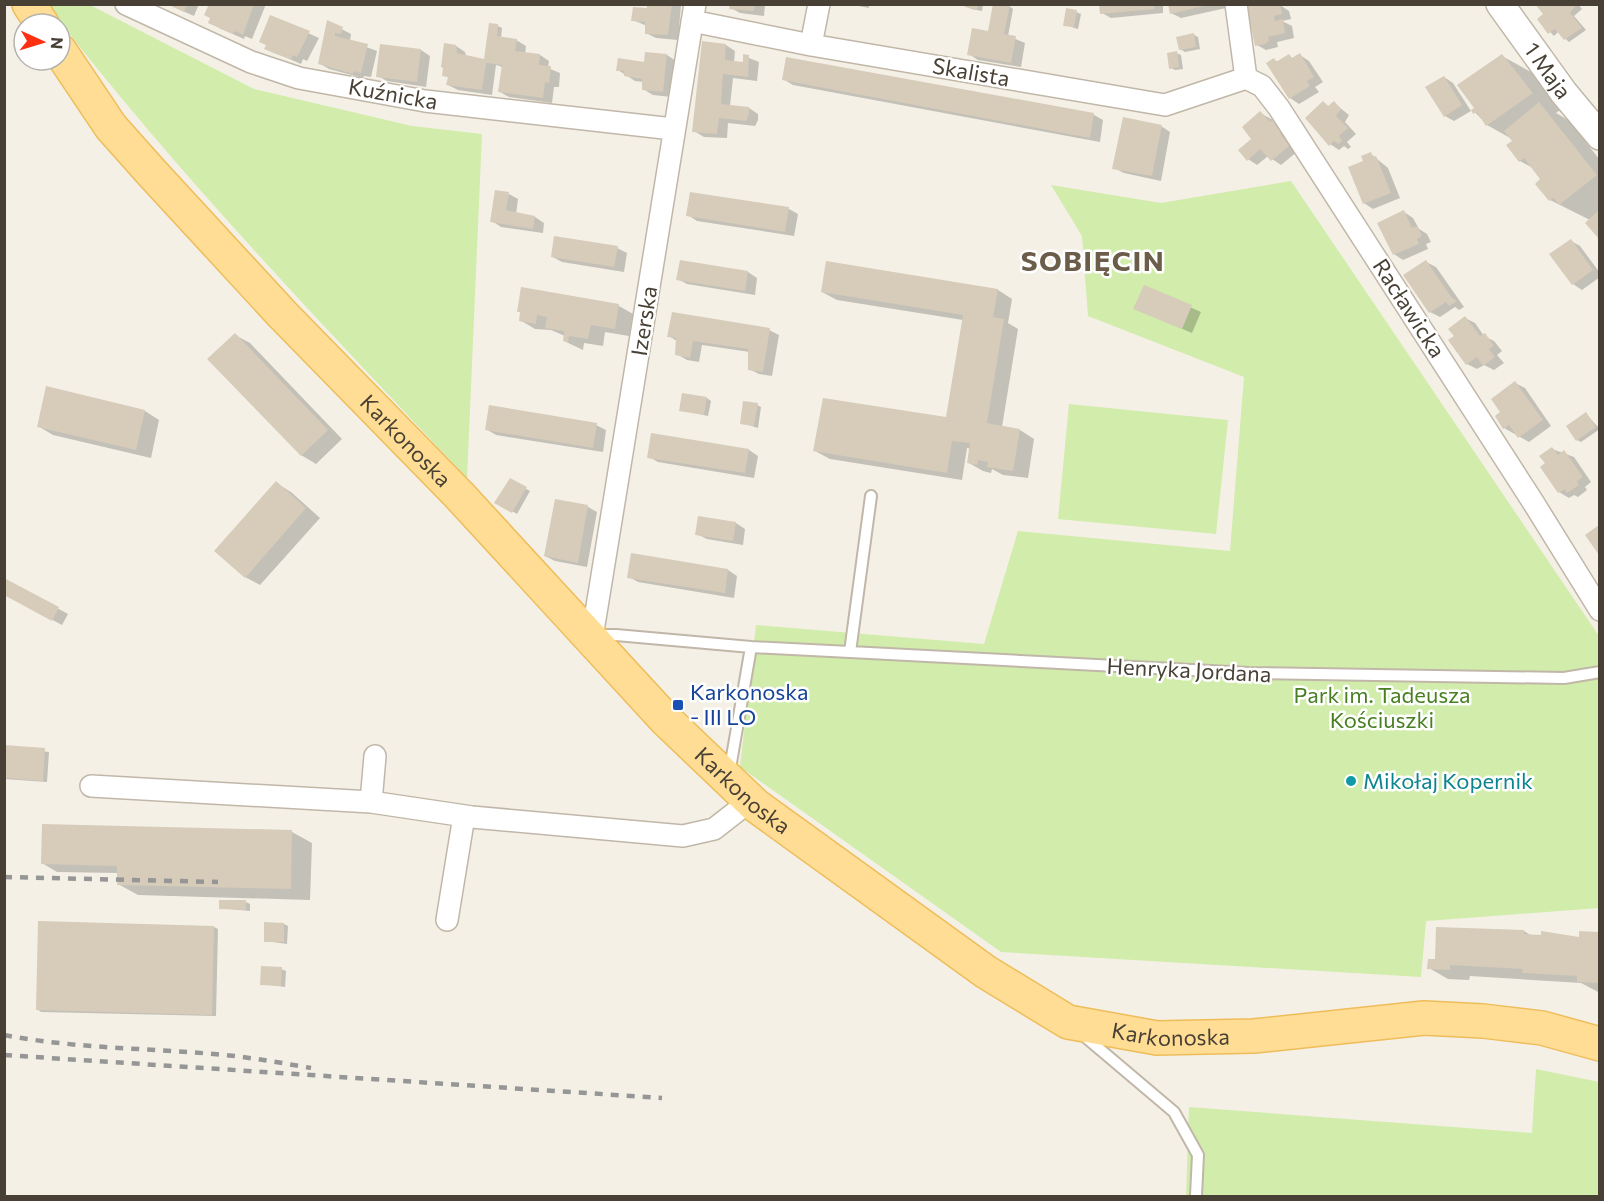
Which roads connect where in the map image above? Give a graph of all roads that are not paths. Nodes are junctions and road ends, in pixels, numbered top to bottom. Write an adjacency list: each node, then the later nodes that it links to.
1 (126, 4): 9 (street, Kuźnicka)
2 (819, 4): 6 (street)
3 (1236, 4): 8 (street)
4 (1500, 4): 10 (street, 1 Maja)
5 (693, 13): 6 (street, Skalista); 9 (street, Izerska)
6 (811, 45): 8 (street, Skalista)
7 (72, 69): 13 (main road, Karkonoska)
8 (1246, 78): 12 (street, Racławicka)
9 (674, 129): 13 (street, Izerska)
10 (1599, 136)
11 (871, 496): 15 (lane)
12 (1599, 610)
13 (587, 636): 14 (lane, Henryka Jordana); 19 (main road, Karkonoska)
14 (751, 647): 15 (lane, Henryka Jordana); 19 (lane)
15 (850, 652): 16 (lane, Henryka Jordana)
16 (1599, 672)
17 (375, 756): 20 (street)
18 (91, 786): 20 (street)
19 (740, 790): 21 (street); 23 (main road, Karkonoska)
20 (371, 802): 21 (street)
21 (464, 816): 22 (street)
22 (447, 920)
23 (1068, 1022): 24 (main road, Karkonoska); 25 (lane)
24 (1599, 1044)
25 (1197, 1197)

